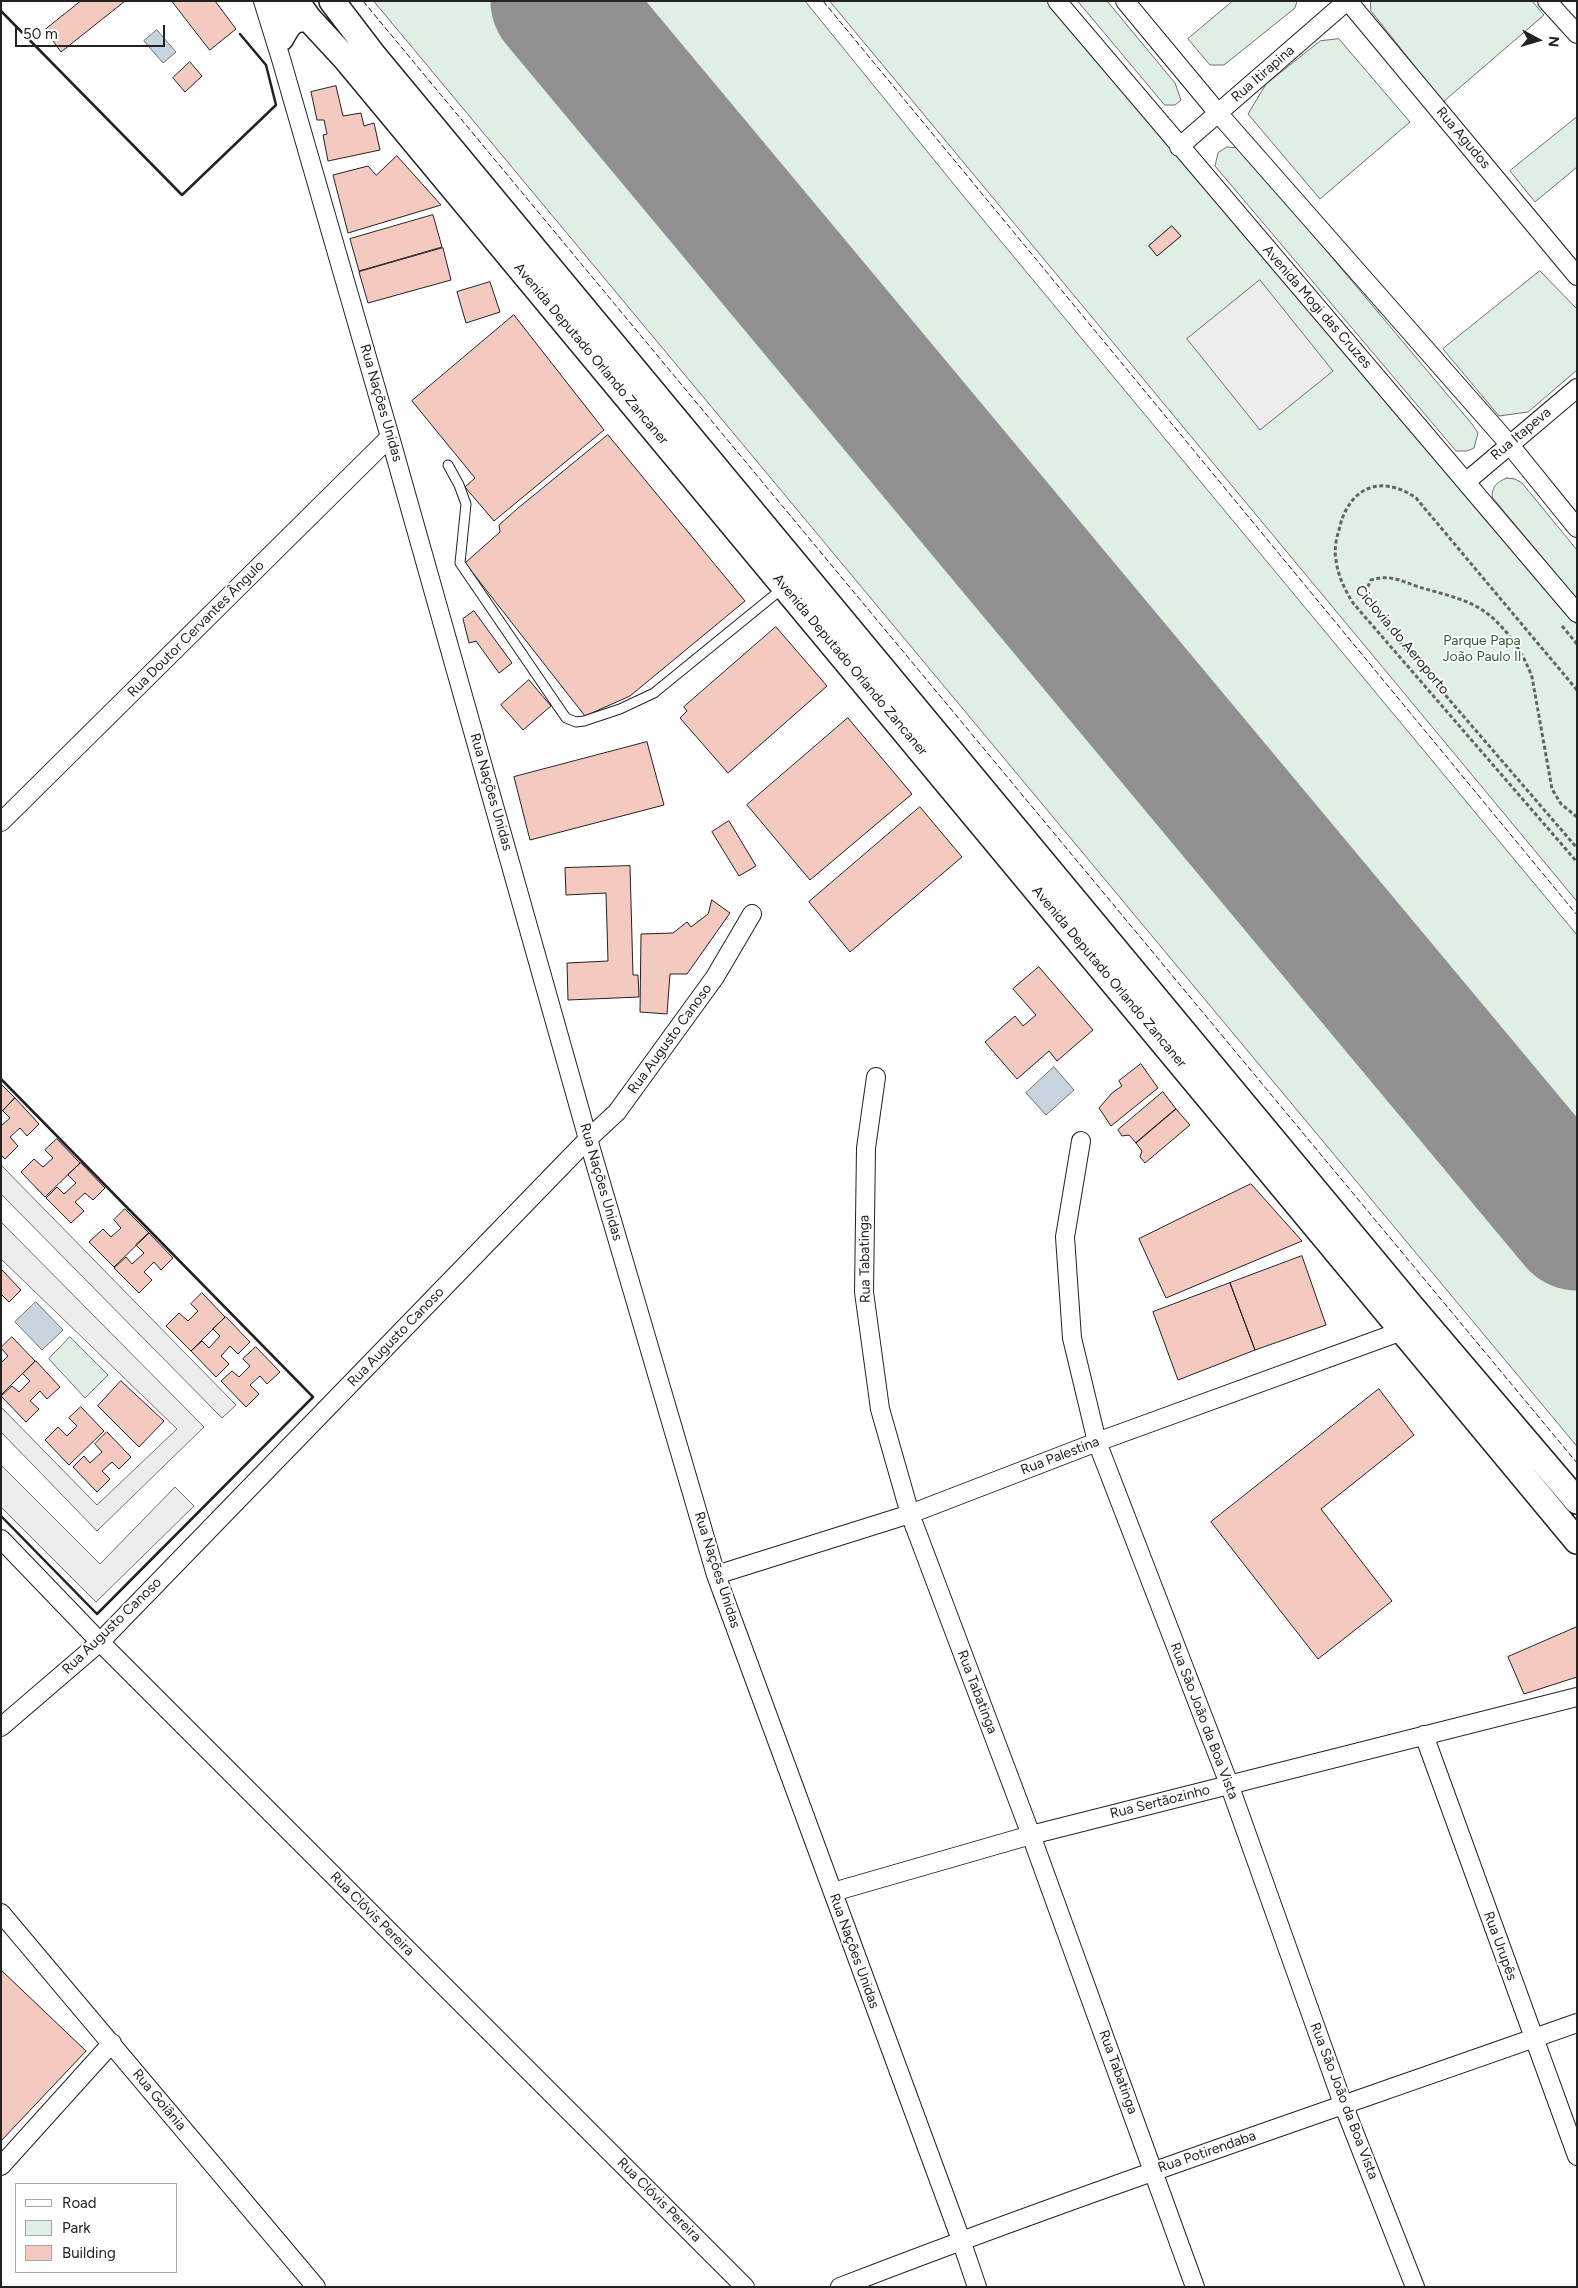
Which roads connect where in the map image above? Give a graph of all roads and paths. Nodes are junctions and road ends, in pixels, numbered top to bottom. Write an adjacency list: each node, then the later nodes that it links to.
1 (263, 1): 10 (street, Rua Nações Unidas)
2 (279, 1): 10 (street, Rua Nações Unidas)
3 (332, 1): 31 (main road, Avenida Deputado Orlando Zancaner)
4 (1057, 1): 12 (street, Avenida Mogi das Cruzes)
5 (1125, 1): 11 (street)
6 (1347, 1): 11 (street, Rua Itirapina); 13 (street, Rua Agudos)
7 (1547, 1): 9 (street)
8 (302, 10): 10 (main road); 20 (main road, Avenida Deputado Orlando Zancaner)
9 (1577, 34)
10 (281, 49): 15 (street, Rua Nações Unidas)
11 (1218, 114): 12 (street, Rua Itirapina); 16 (street)
12 (1180, 147): 18 (street, Avenida Mogi das Cruzes)
13 (1577, 276)
14 (1577, 388): 16 (street, Rua Itapeva)
15 (390, 437): 24 (street, Rua Doutor Cervantes Ângulo); 29 (street, Rua Nações Unidas)
16 (1509, 444): 18 (street, Rua Itapeva); 19 (street)
17 (448, 465): 20 (lane)
18 (1467, 481): 21 (street, Avenida Mogi das Cruzes)
19 (1577, 528)
20 (785, 587): 31 (main road, Avenida Deputado Orlando Zancaner)
21 (1577, 613)
22 (1577, 690): 26 (path, Ciclovia do Aeroporto)
23 (1577, 817): 25 (path, Ciclovia do Aeroporto)
24 (1, 822)
25 (1577, 848)
26 (1577, 862)
27 (752, 914): 29 (street, Rua Augusto Canoso)
28 (876, 1076): 36 (street, Rua Tabatinga)
29 (588, 1139): 39 (street, Rua Nações Unidas); 40 (street, Rua Augusto Canoso)
30 (1081, 1141): 34 (street, Rua São João da Boa Vista)
31 (1373, 1277): 32 (main road, Avenida Deputado Orlando Zancaner)
32 (1412, 1325): 33 (main road, Avenida Deputado Orlando Zancaner); 34 (street, Rua Palestina)
33 (1450, 1370): 35 (main road, Avenida Deputado Orlando Zancaner); 38 (main road, Avenida Deputado Orlando Zancaner)
34 (1097, 1442): 36 (street, Rua Palestina); 44 (street, Rua São João da Boa Vista)
35 (1577, 1502)
36 (910, 1514): 39 (street, Rua Palestina); 45 (street, Rua Tabatinga)
37 (1, 1539): 40 (street, Rua Clóvis Pereira)
38 (1577, 1541)
39 (716, 1575): 46 (street, Rua Nações Unidas)
40 (100, 1642): 42 (street, Rua Augusto Canoso); 57 (street, Rua Clóvis Pereira)
41 (1577, 1697): 43 (street, Rua Sertãozinho)
42 (1, 1727)
43 (1424, 1735): 44 (street, Rua Sertãozinho); 49 (street, Rua Urupês)
44 (1229, 1784): 45 (street, Rua Sertãozinho); 51 (street, Rua São João da Boa Vista)
45 (1031, 1835): 46 (street, Rua Sertãozinho); 54 (street, Rua Tabatinga)
46 (833, 1892): 55 (street, Rua Nações Unidas)
47 (1, 1913): 50 (street, Rua Goiânia)
48 (1577, 2023): 49 (street, Rua Potirendaba)
49 (1534, 2039): 51 (street, Rua Potirendaba); 52 (street, Rua Urupês)
50 (112, 2043): 53 (street); 56 (street, Rua Goiânia)
51 (1343, 2104): 54 (street, Rua Potirendaba); 61 (street, Rua São João da Boa Vista)
52 (1577, 2156)
53 (1, 2166)
54 (1154, 2171): 55 (street, Rua Potirendaba); 60 (street, Rua Tabatinga)
55 (961, 2240): 58 (street, Rua Potirendaba); 59 (street, Rua Nações Unidas)
56 (316, 2287)
57 (746, 2287)
58 (840, 2287)
59 (976, 2287)
60 (1195, 2287)
61 (1415, 2287)

